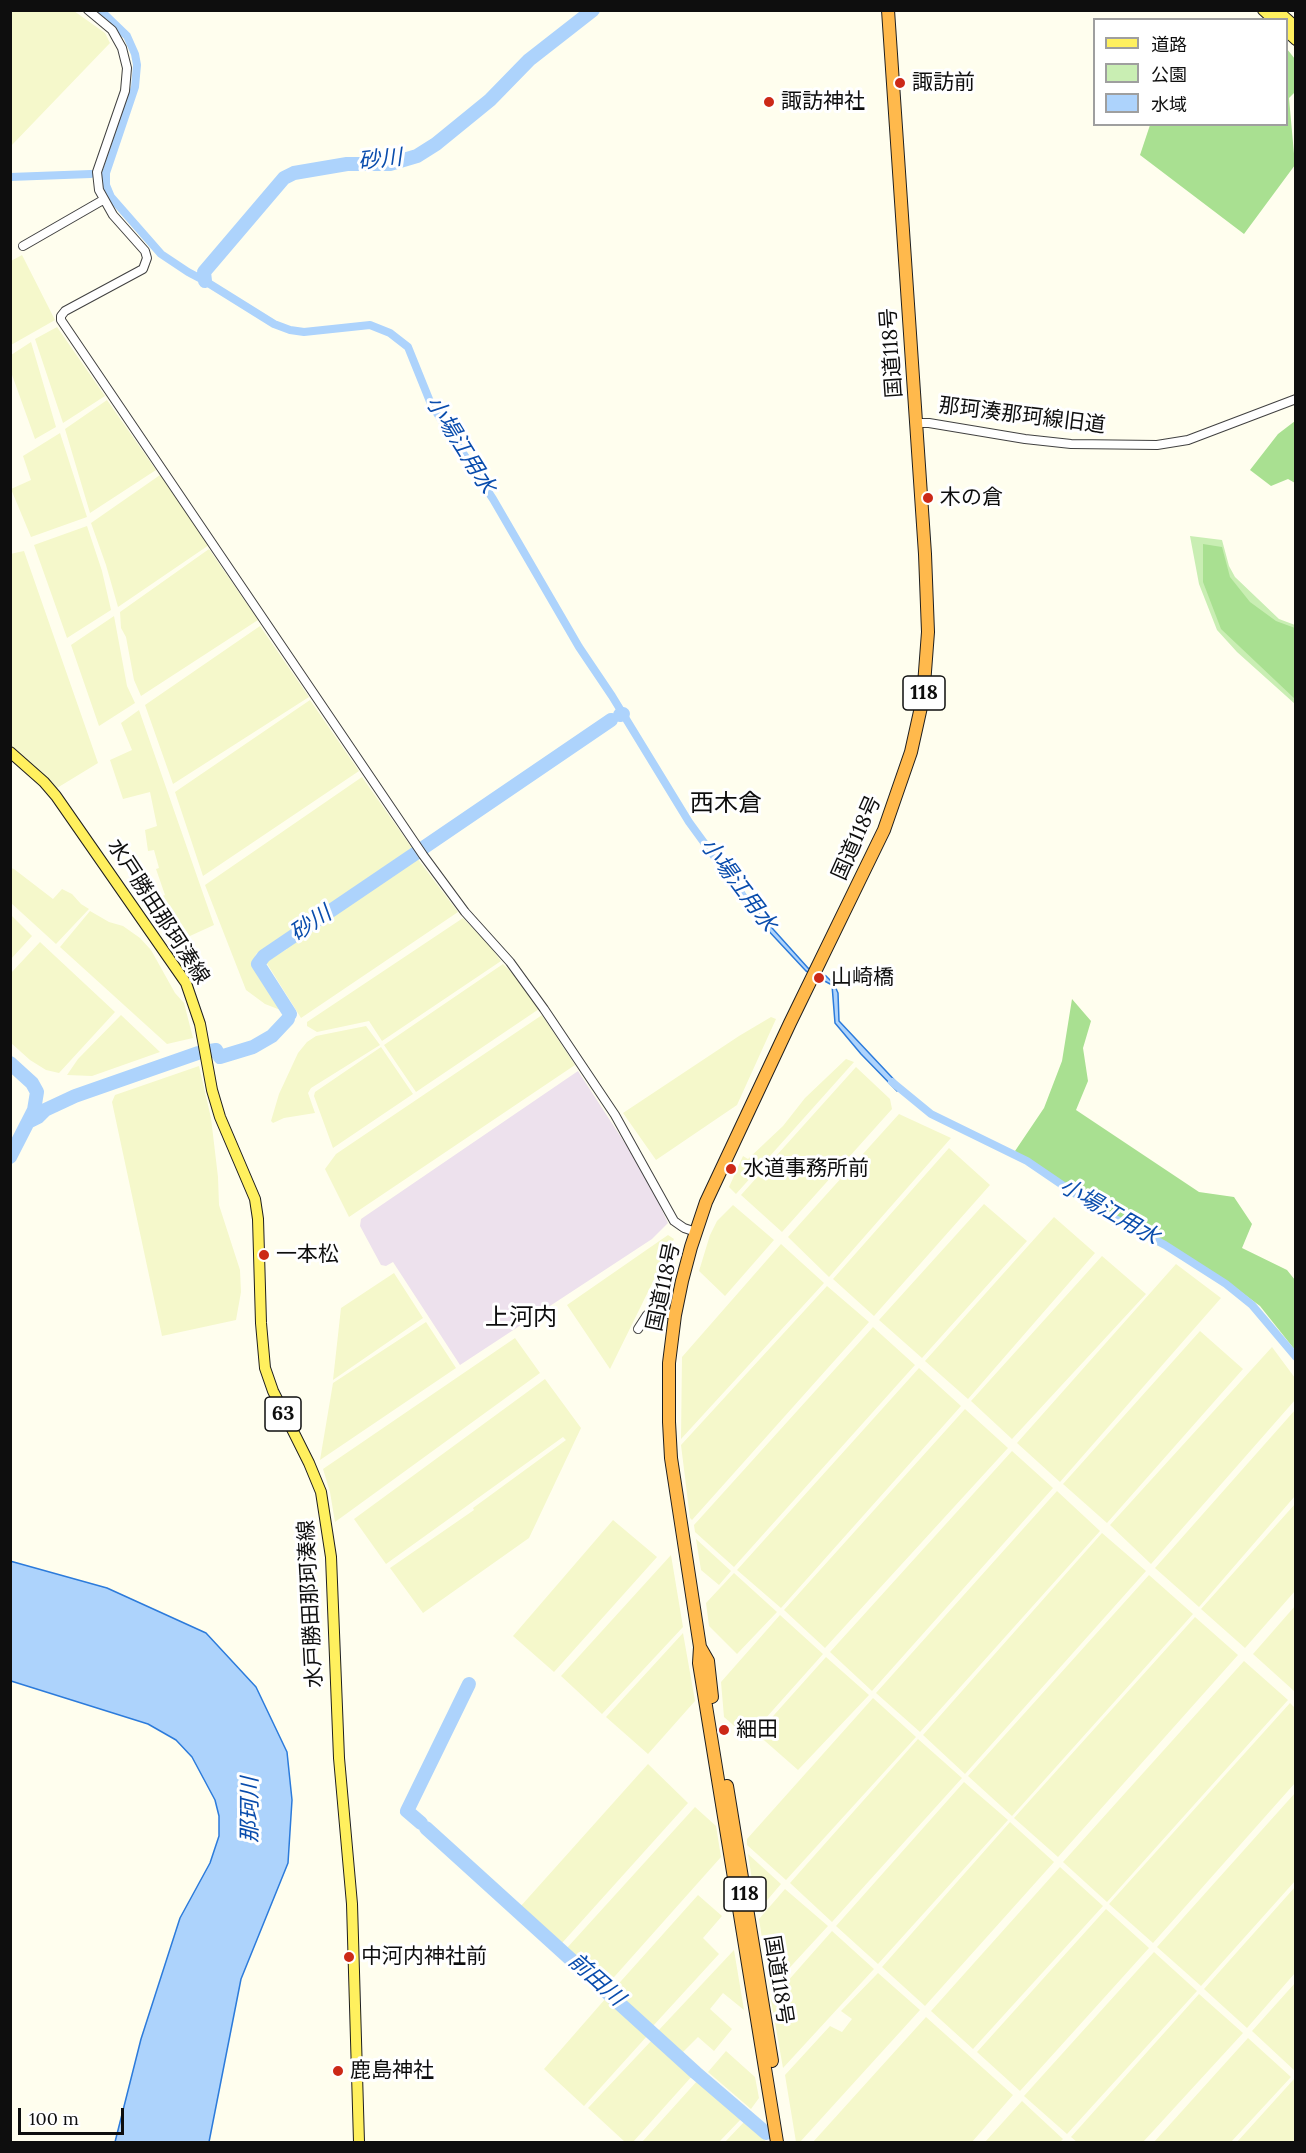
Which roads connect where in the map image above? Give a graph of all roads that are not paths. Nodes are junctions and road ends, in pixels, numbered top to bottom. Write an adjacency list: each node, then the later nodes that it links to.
1 (88, 10): 3 (street)
2 (888, 10): 6 (highway, 国道118号 / 118)
3 (103, 200): 4 (street); 8 (street)
4 (23, 246)
5 (1296, 399): 6 (street, 那珂湊那珂線旧道)
6 (916, 423): 8 (highway, 国道118号 / 118)
7 (10, 752): 12 (main road, 水戸勝田那珂湊線 / 63)
8 (696, 1232): 9 (highway, 国道118号 / 118)
9 (675, 1315): 10 (street); 11 (highway, 国道118号 / 118)
10 (638, 1329)
11 (700, 1647): 13 (highway, 国道118号 / 118); 14 (highway, 国道118号 / 118)
12 (358, 2142)
13 (777, 2142)
14 (785, 2142)

